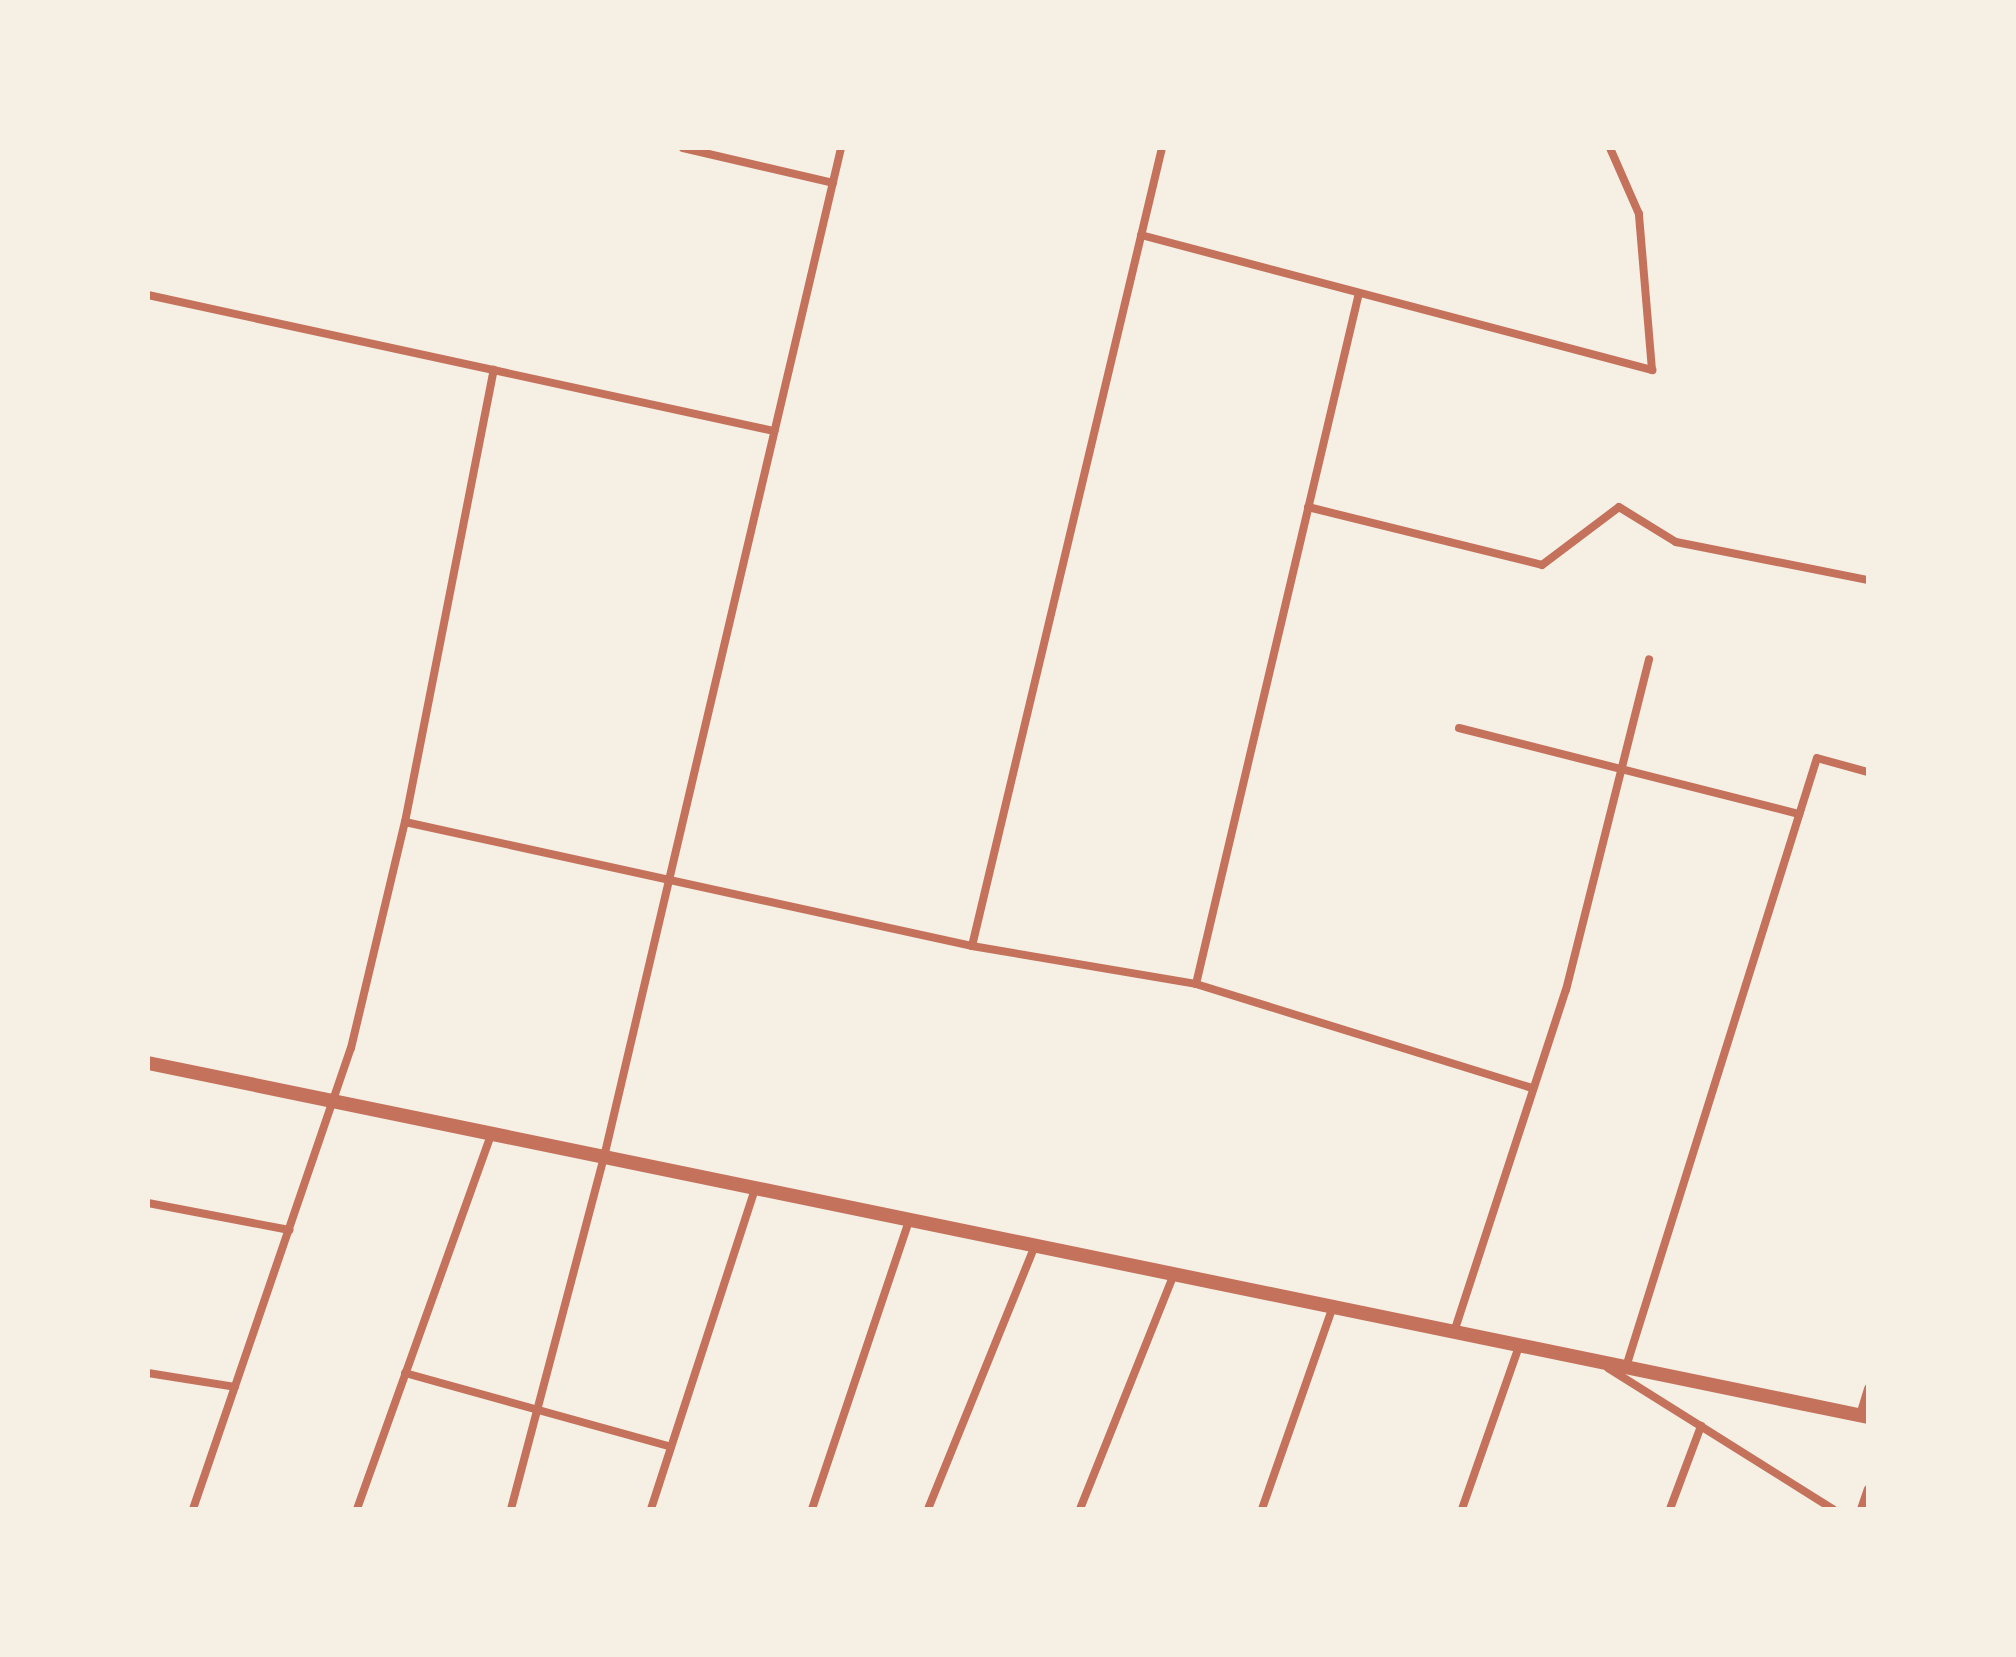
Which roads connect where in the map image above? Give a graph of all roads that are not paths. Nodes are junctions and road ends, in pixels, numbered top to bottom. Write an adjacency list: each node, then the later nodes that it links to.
1 (683, 148): 5 (street)
2 (841, 148): 5 (street)
3 (1162, 148): 6 (street)
4 (1610, 148): 8 (street)
5 (833, 183): 10 (street)
6 (1141, 235): 8 (street); 20 (street)
7 (148, 295): 9 (street)
8 (1358, 297): 11 (street)
9 (494, 370): 10 (street); 18 (street)
10 (774, 431): 19 (street)
11 (1308, 507): 12 (street); 21 (street)
12 (1868, 580)
13 (1649, 659): 15 (street)
14 (1459, 728): 15 (street)
15 (1621, 769): 17 (street); 23 (street)
16 (1868, 772): 17 (street)
17 (1799, 814): 37 (street)
18 (405, 822): 19 (street); 24 (street)
19 (670, 875): 20 (street); 26 (street)
20 (972, 946): 21 (street)
21 (1196, 984): 23 (street)
22 (148, 1063): 24 (street)
23 (1533, 1088): 34 (street)
24 (333, 1101): 25 (street); 30 (street)
25 (491, 1134): 26 (street); 39 (street)
26 (604, 1157): 27 (street); 42 (street)
27 (755, 1188): 29 (street); 45 (street)
28 (148, 1203): 30 (street)
29 (909, 1220): 31 (street); 51 (street)
30 (289, 1230): 40 (street)
31 (1035, 1245): 32 (street); 52 (street)
32 (1175, 1272): 33 (street); 53 (street)
33 (1333, 1306): 34 (street); 54 (street)
34 (1454, 1332): 35 (street)
35 (1518, 1349): 36 (street); 55 (street)
36 (1597, 1361): 37 (street); 44 (street)
37 (1626, 1367): 43 (street)
38 (148, 1373): 40 (street)
39 (405, 1373): 42 (street); 48 (street)
40 (235, 1387): 47 (street)
41 (1868, 1388): 43 (street)
42 (537, 1408): 45 (street); 49 (street)
43 (1864, 1416)
44 (1701, 1426): 56 (street); 57 (street)
45 (671, 1447): 50 (street)
46 (1868, 1489): 58 (street)
47 (193, 1509)
48 (357, 1509)
49 (511, 1509)
50 (651, 1509)
51 (812, 1509)
52 (928, 1509)
53 (1080, 1509)
54 (1262, 1509)
55 (1462, 1509)
56 (1670, 1509)
57 (1833, 1509)
58 (1861, 1509)

